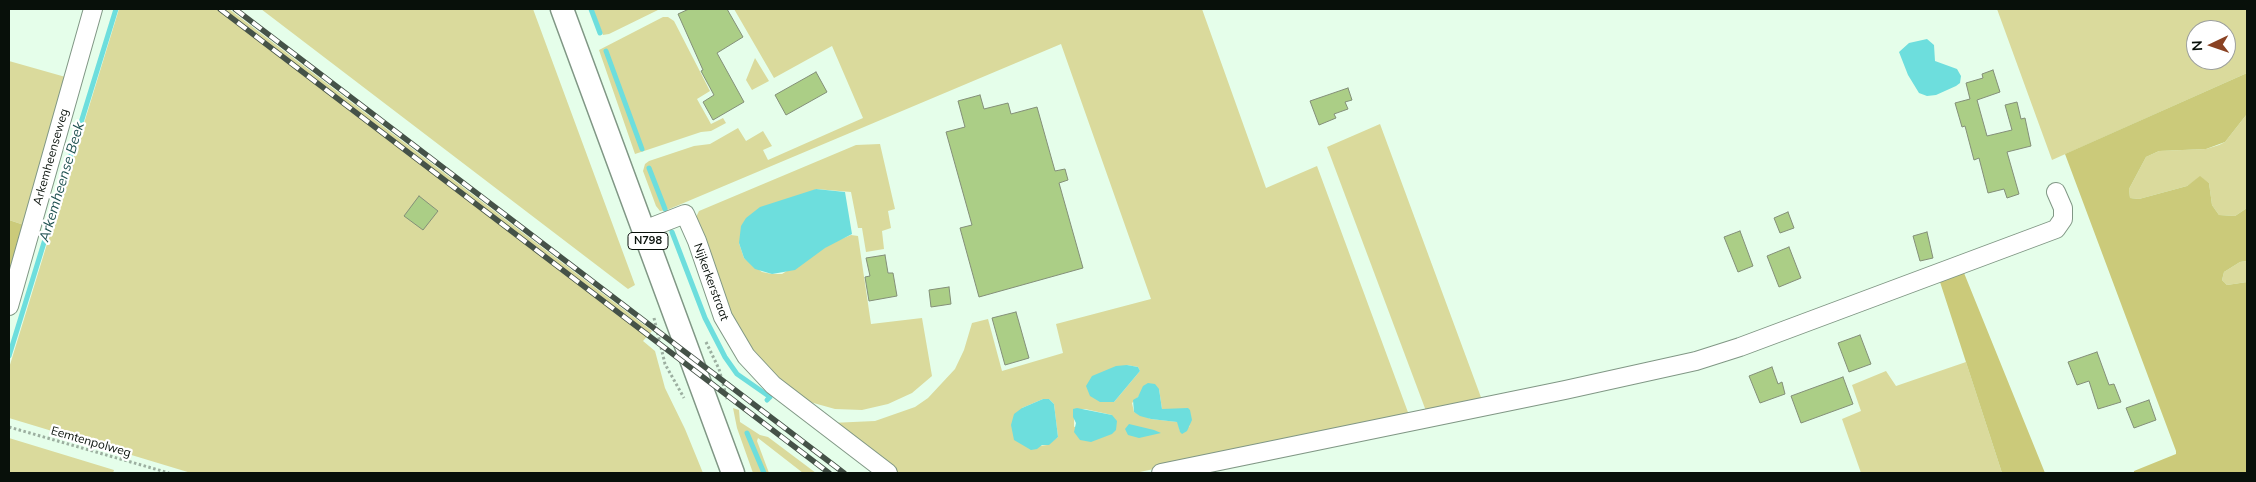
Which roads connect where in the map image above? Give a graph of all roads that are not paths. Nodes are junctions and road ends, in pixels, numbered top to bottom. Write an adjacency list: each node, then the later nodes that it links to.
1 (93, 9): 5 (street, Arkemheenseweg)
2 (562, 9): 4 (main road, N798)
3 (2056, 192): 8 (street)
4 (644, 230): 6 (main road, N798); 7 (street, Nijkerkerstraat)
5 (9, 306)
6 (732, 473)
7 (888, 473)
8 (1161, 473)

